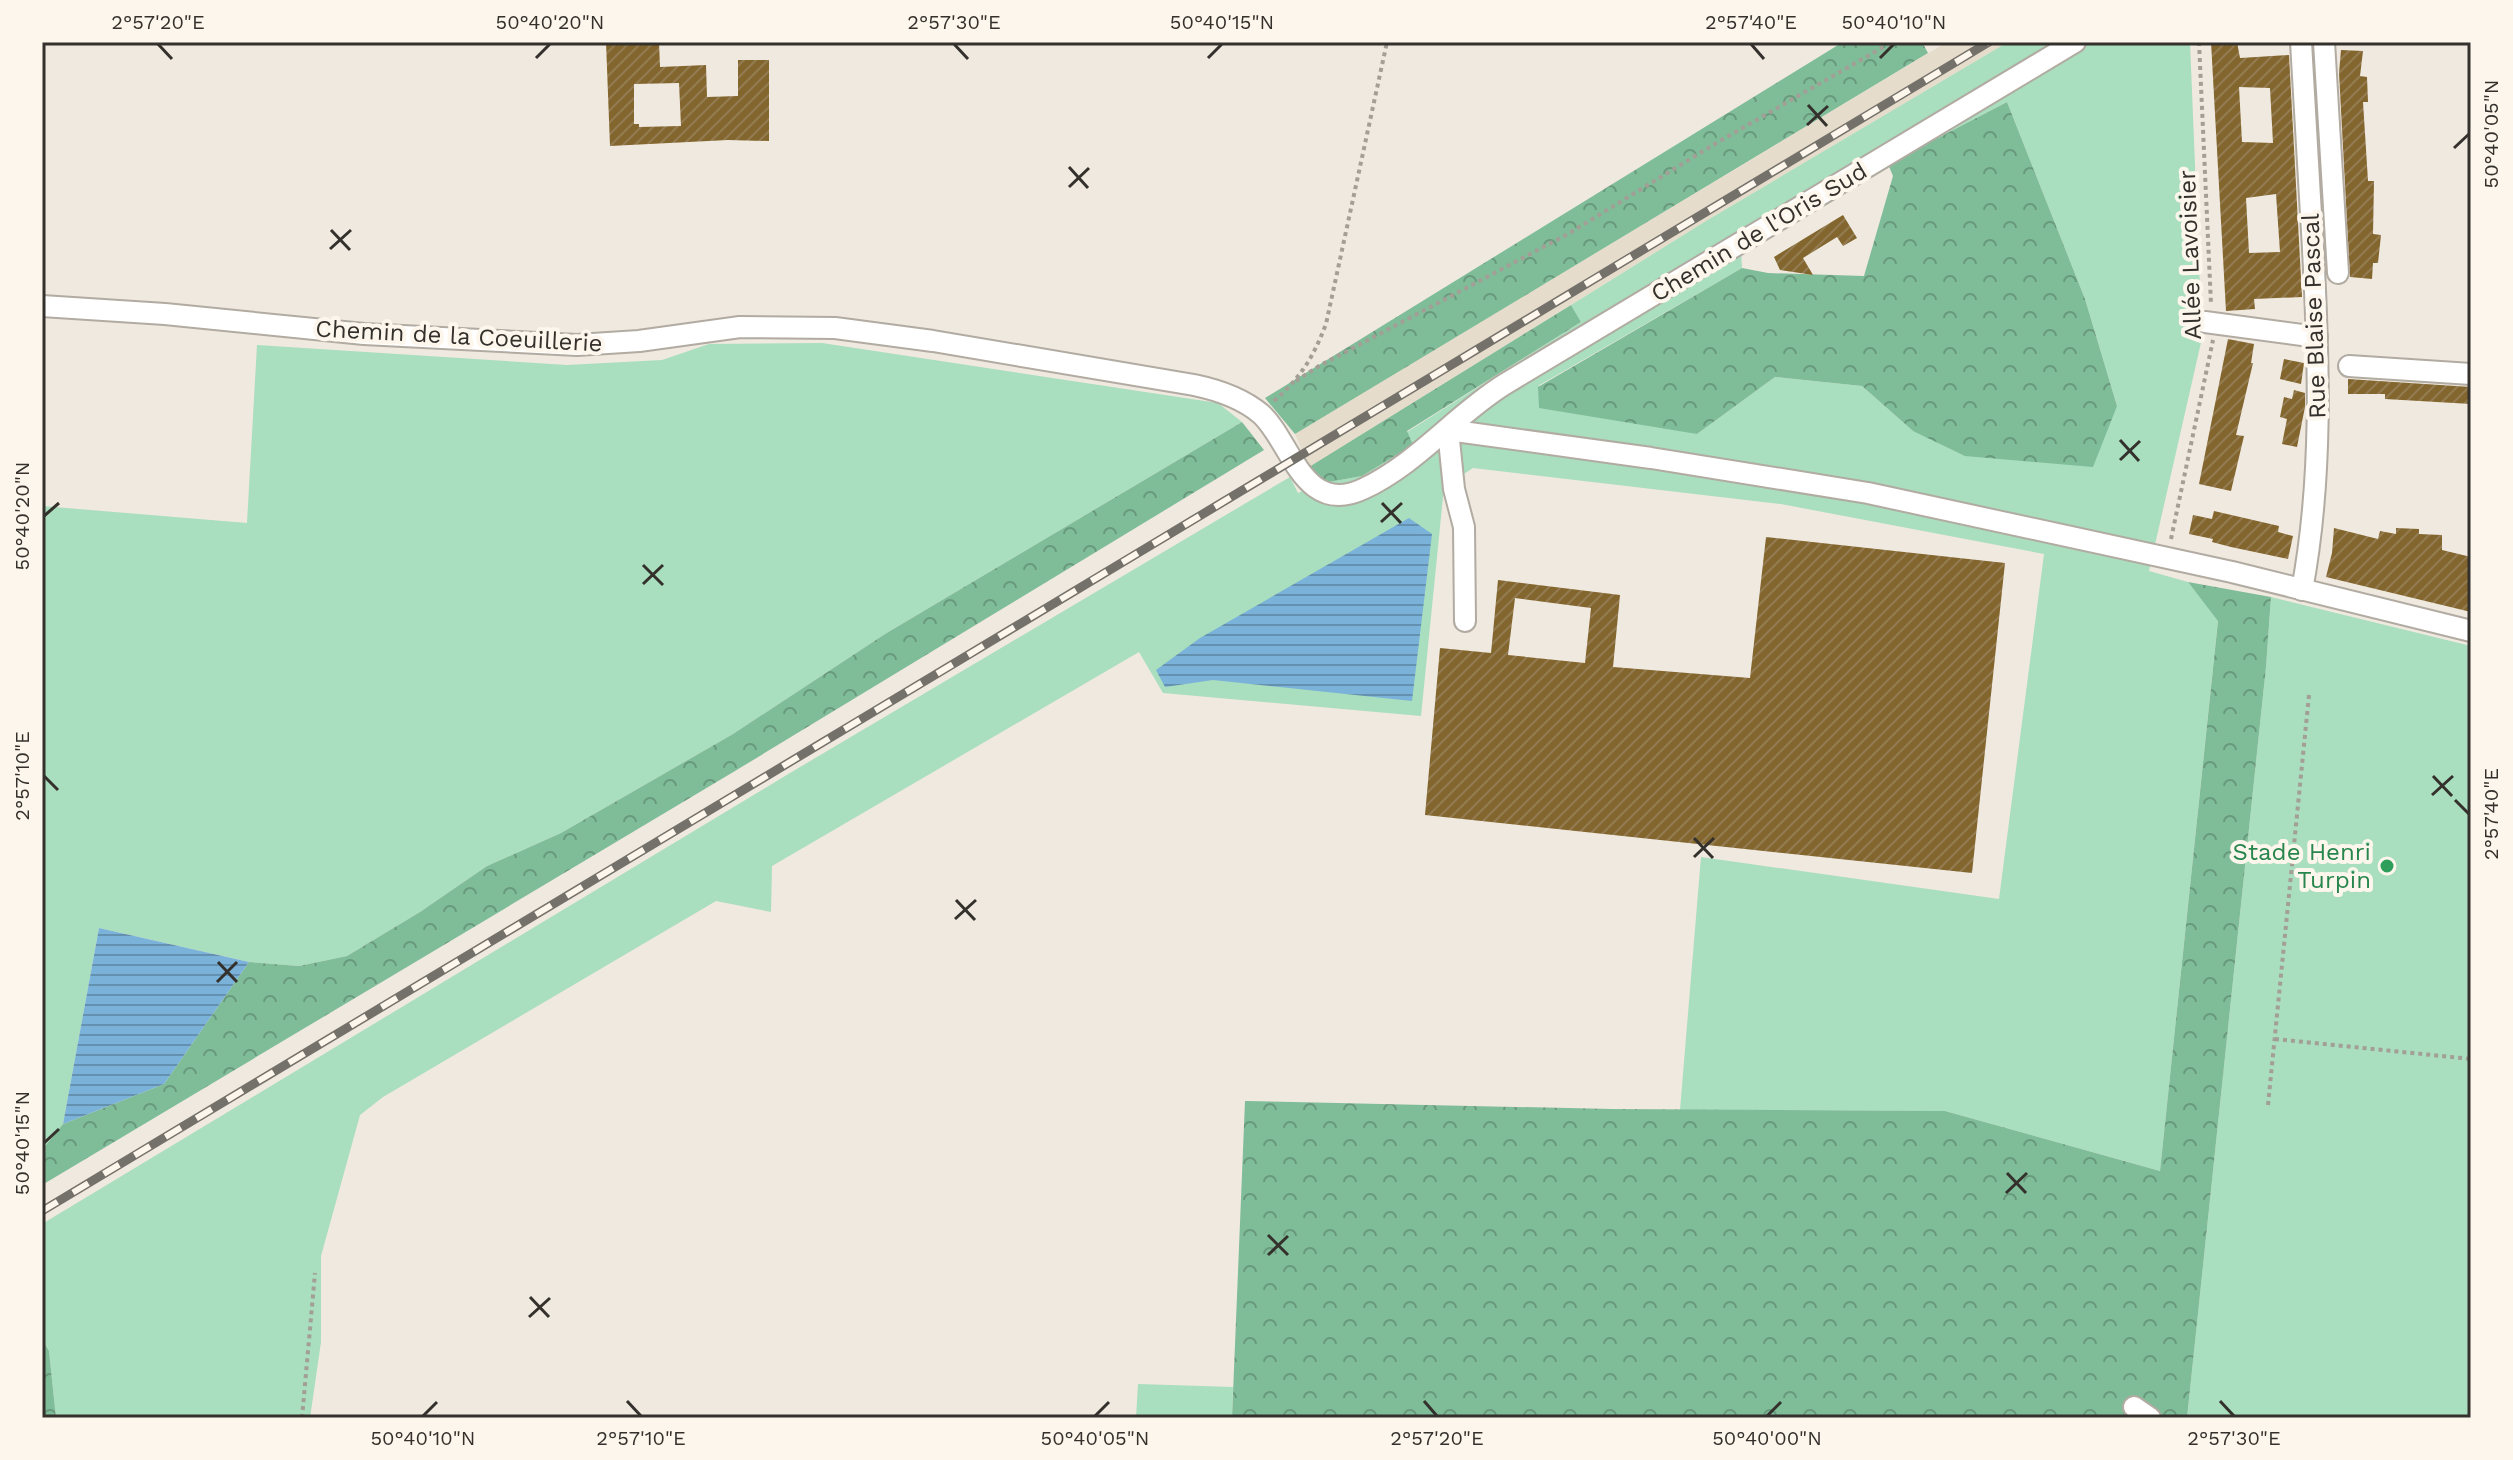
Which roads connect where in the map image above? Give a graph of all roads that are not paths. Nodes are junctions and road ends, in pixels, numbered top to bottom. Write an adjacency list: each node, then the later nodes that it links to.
1 (2075, 42): 10 (street, Chemin de l'Oris Sud)
2 (2301, 42): 7 (street, Rue Blaise Pascal)
3 (2324, 42): 4 (street)
4 (2338, 273)
5 (42, 306): 11 (street, Chemin de la Coeuillerie)
6 (2208, 323): 7 (street)
7 (2317, 337): 12 (street, Rue Blaise Pascal)
8 (2349, 366): 9 (street)
9 (2471, 374)
10 (1448, 430): 11 (street, Chemin de l'Oris Sud); 12 (street); 13 (street)
11 (1282, 444)
12 (2302, 590): 14 (street)
13 (1465, 621)
14 (2471, 631)

